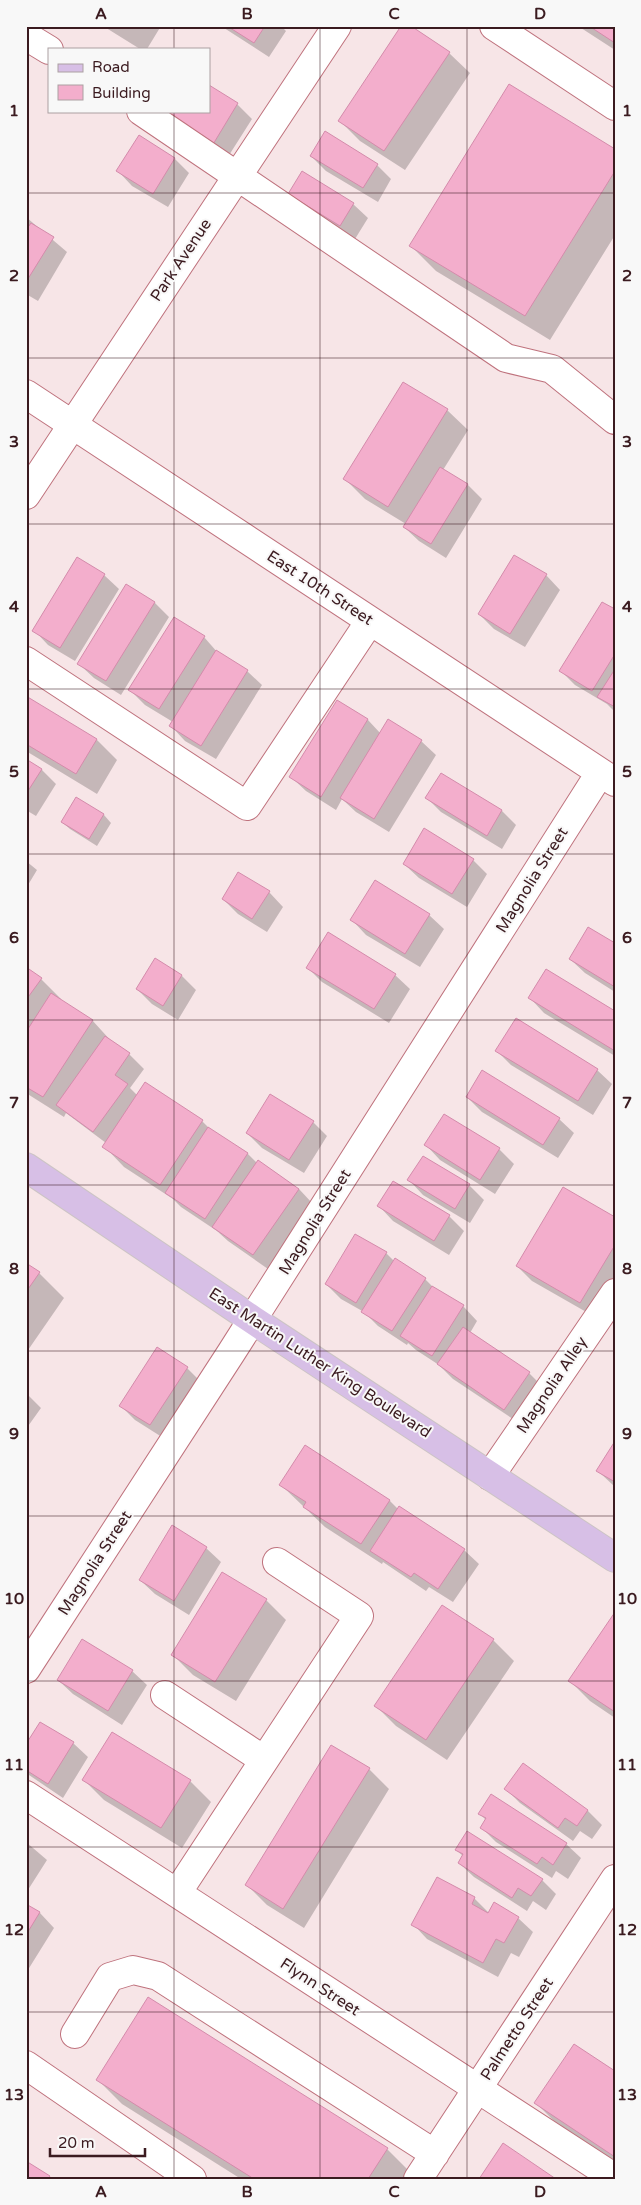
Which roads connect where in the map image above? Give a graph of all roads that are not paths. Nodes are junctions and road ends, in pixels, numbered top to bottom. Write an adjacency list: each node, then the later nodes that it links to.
1 (337, 26): 7 (street, Park Avenue)
2 (494, 26): 5 (street)
3 (26, 36): 4 (street)
4 (48, 49)
5 (615, 106)
6 (143, 112): 7 (street)
7 (238, 175): 9 (street); 10 (street, Park Avenue)
8 (26, 394): 10 (street, East 10th Street)
9 (615, 420)
10 (72, 424): 11 (street, Park Avenue); 12 (street, East 10th Street)
11 (26, 495)
12 (370, 621): 13 (street); 14 (street, East 10th Street)
13 (26, 661)
14 (608, 778): 17 (street, Magnolia Street)
15 (26, 1167): 17 (main road, East Martin Luther King Boulevard)
16 (615, 1293): 18 (street, Magnolia Alley)
17 (252, 1320): 18 (main road, East Martin Luther King Boulevard); 21 (street, Magnolia Street)
18 (490, 1476): 19 (main road, East Martin Luther King Boulevard)
19 (615, 1558)
20 (277, 1562): 23 (street)
21 (26, 1669)
22 (165, 1695): 23 (street)
23 (264, 1760): 26 (street)
24 (26, 1796): 26 (street, Flynn Street)
25 (615, 1879): 29 (street, Palmetto Street)
26 (177, 1893): 29 (street, Flynn Street)
27 (76, 2034): 30 (street)
28 (26, 2065): 32 (street)
29 (477, 2090): 30 (street, Palmetto Street); 31 (street, Flynn Street)
30 (435, 2154): 33 (street, Palmetto Street)
31 (615, 2178)
32 (192, 2179)
33 (418, 2179)

